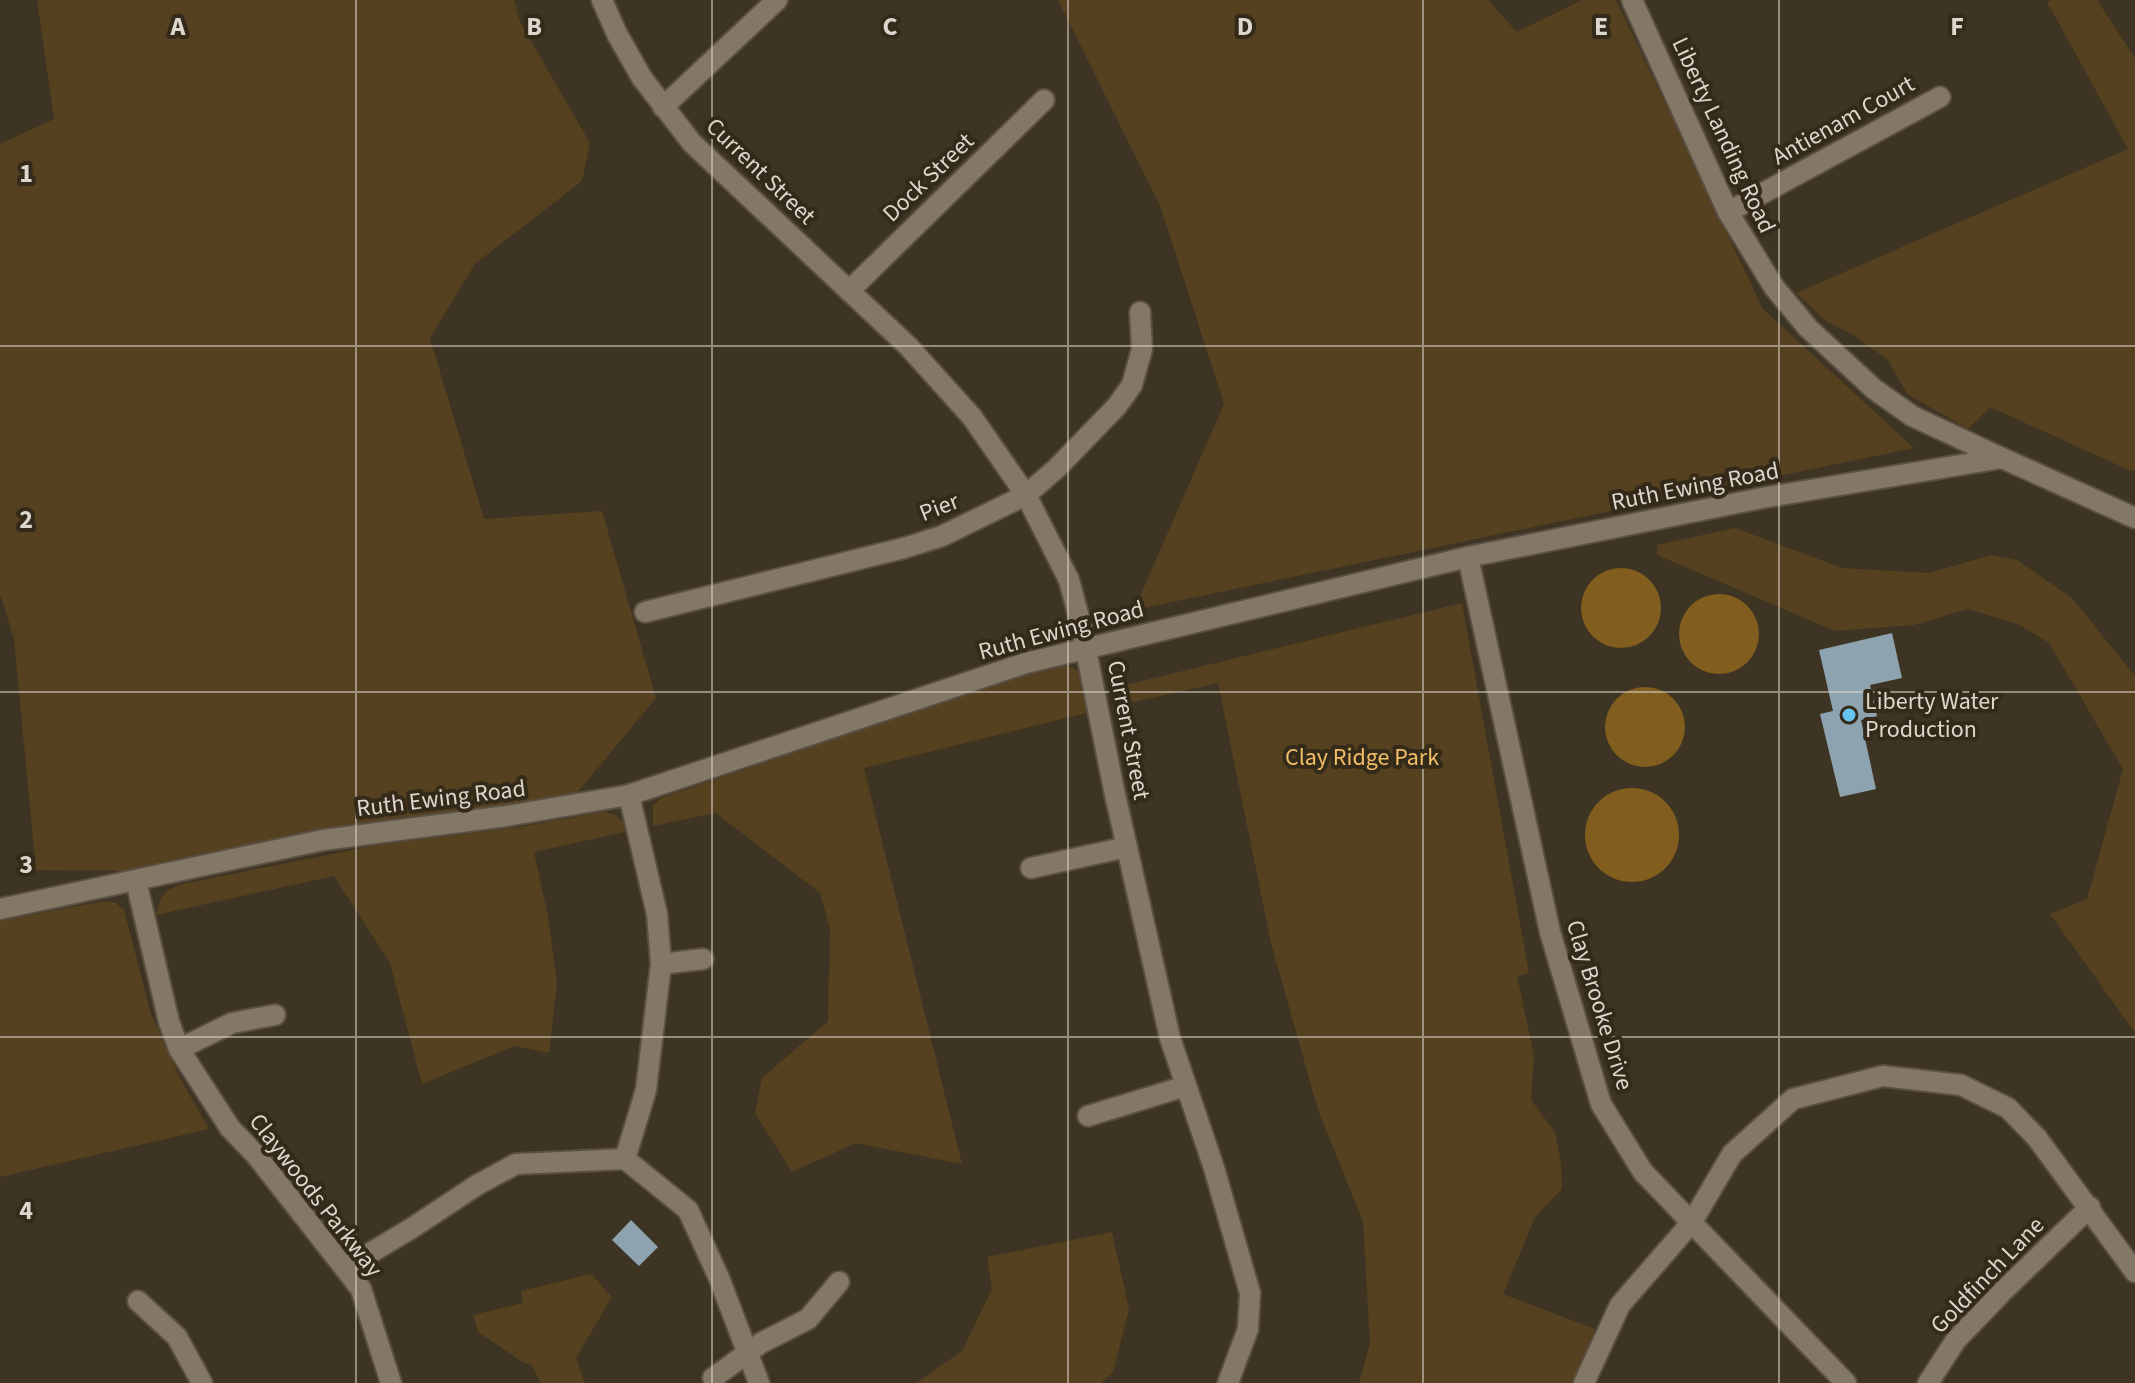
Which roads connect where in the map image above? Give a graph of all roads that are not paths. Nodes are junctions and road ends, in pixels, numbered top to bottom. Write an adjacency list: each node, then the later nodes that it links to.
1 (602, 0): 6 (street, Current Street)
2 (777, 0): 6 (street)
3 (1632, 0): 7 (street, Liberty Landing Road)
4 (1940, 97): 7 (street, Antienam Court)
5 (1044, 100): 8 (street, Dock Street)
6 (663, 107): 8 (street, Current Street)
7 (1728, 212): 10 (street, Liberty Landing Road)
8 (849, 291): 11 (street, Current Street)
9 (1140, 312): 11 (street, Pier)
10 (2002, 458): 12 (street); 13 (street, Ruth Ewing Road)
11 (1026, 495): 14 (street, Pier); 15 (street, Current Street)
12 (2135, 518)
13 (1468, 557): 15 (street, Ruth Ewing Road); 29 (street, Clay Brooke Drive)
14 (645, 612)
15 (1086, 648): 16 (street, Ruth Ewing Road); 17 (street, Current Street)
16 (629, 795): 19 (street, Ruth Ewing Road); 22 (street)
17 (1127, 847): 18 (street); 25 (street, Current Street)
18 (1031, 868)
19 (136, 881): 20 (street, Ruth Ewing Road); 24 (street, Claywoods Parkway)
20 (0, 909)
21 (703, 959): 22 (street)
22 (661, 964): 27 (street)
23 (275, 1015): 24 (street)
24 (179, 1049): 30 (street, Claywoods Parkway)
25 (1186, 1086): 26 (street); 39 (street, Current Street)
26 (1088, 1116)
27 (625, 1159): 30 (street); 34 (street)
28 (2090, 1207): 29 (street); 31 (street); 42 (street, Goldfinch Lane)
29 (1692, 1222): 40 (street); 41 (street, Clay Brooke Drive)
30 (345, 1268): 37 (street, Claywoods Parkway)
31 (2135, 1272)
32 (839, 1282): 34 (street)
33 (138, 1301): 36 (street)
34 (747, 1352): 35 (street); 38 (street)
35 (713, 1378)
36 (202, 1383)
37 (391, 1383)
38 (759, 1383)
39 (1228, 1383)
40 (1584, 1383)
41 (1846, 1383)
42 (1928, 1383)

